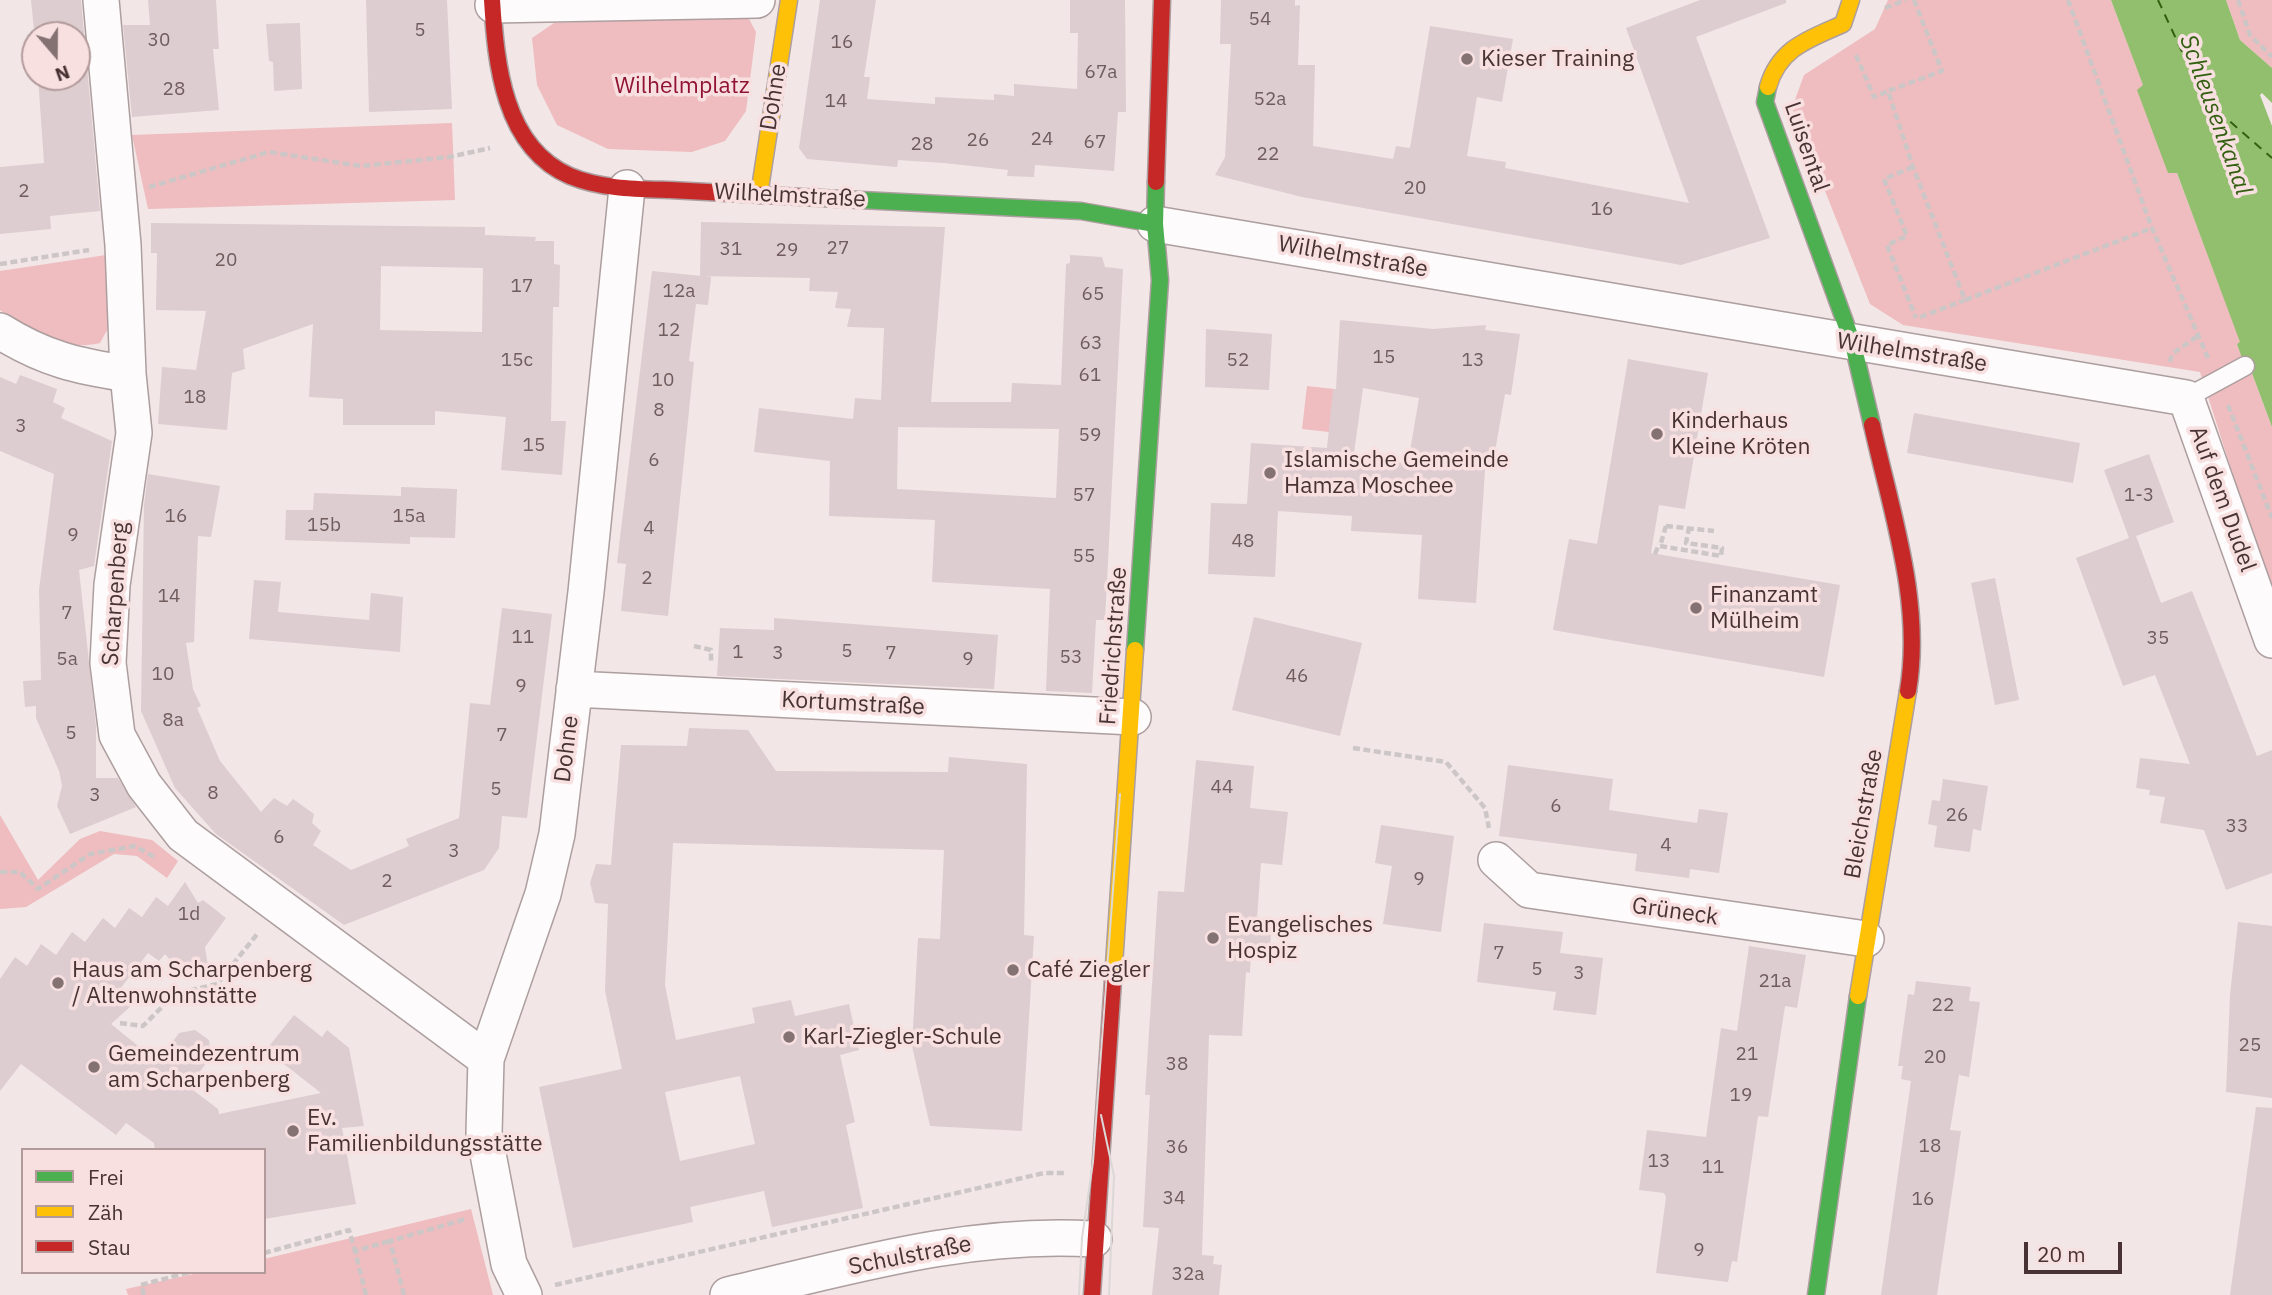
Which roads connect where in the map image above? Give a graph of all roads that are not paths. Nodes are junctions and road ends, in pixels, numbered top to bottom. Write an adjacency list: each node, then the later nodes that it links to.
1 (101, 0): 13 (street, Scharpenberg)
2 (757, 0): 6 (street)
3 (789, 0): 8 (main road, Dohne)
4 (1162, 0): 9 (main road, Friedrichstraße)
5 (1851, 0): 11 (main road, Luisental)
6 (493, 2): 7 (main road, Wilhelmstraße)
7 (627, 188): 8 (main road, Wilhelmstraße); 16 (street, Dohne)
8 (759, 195): 9 (main road, Wilhelmstraße)
9 (1155, 224): 11 (street, Wilhelmstraße); 17 (main road, Friedrichstraße)
10 (0, 331): 13 (street)
11 (1853, 344): 14 (street, Wilhelmstraße); 19 (main road, Bleichstraße)
12 (2245, 366): 14 (lane)
13 (128, 374): 20 (street, Scharpenberg)
14 (2186, 398): 15 (street, Auf dem Dudel)
15 (2272, 640)
16 (574, 689): 17 (street, Kortumstraße); 20 (street, Dohne)
17 (1133, 717): 21 (main road, Friedrichstraße)
18 (1496, 860): 19 (street, Grüneck)
19 (1866, 939): 25 (main road, Bleichstraße)
20 (486, 1059): 22 (street, Dohne)
21 (1094, 1239): 23 (street, Schulstraße); 24 (main road, Friedrichstraße)
22 (523, 1294)
23 (728, 1295)
24 (1092, 1295)
25 (1816, 1295)

